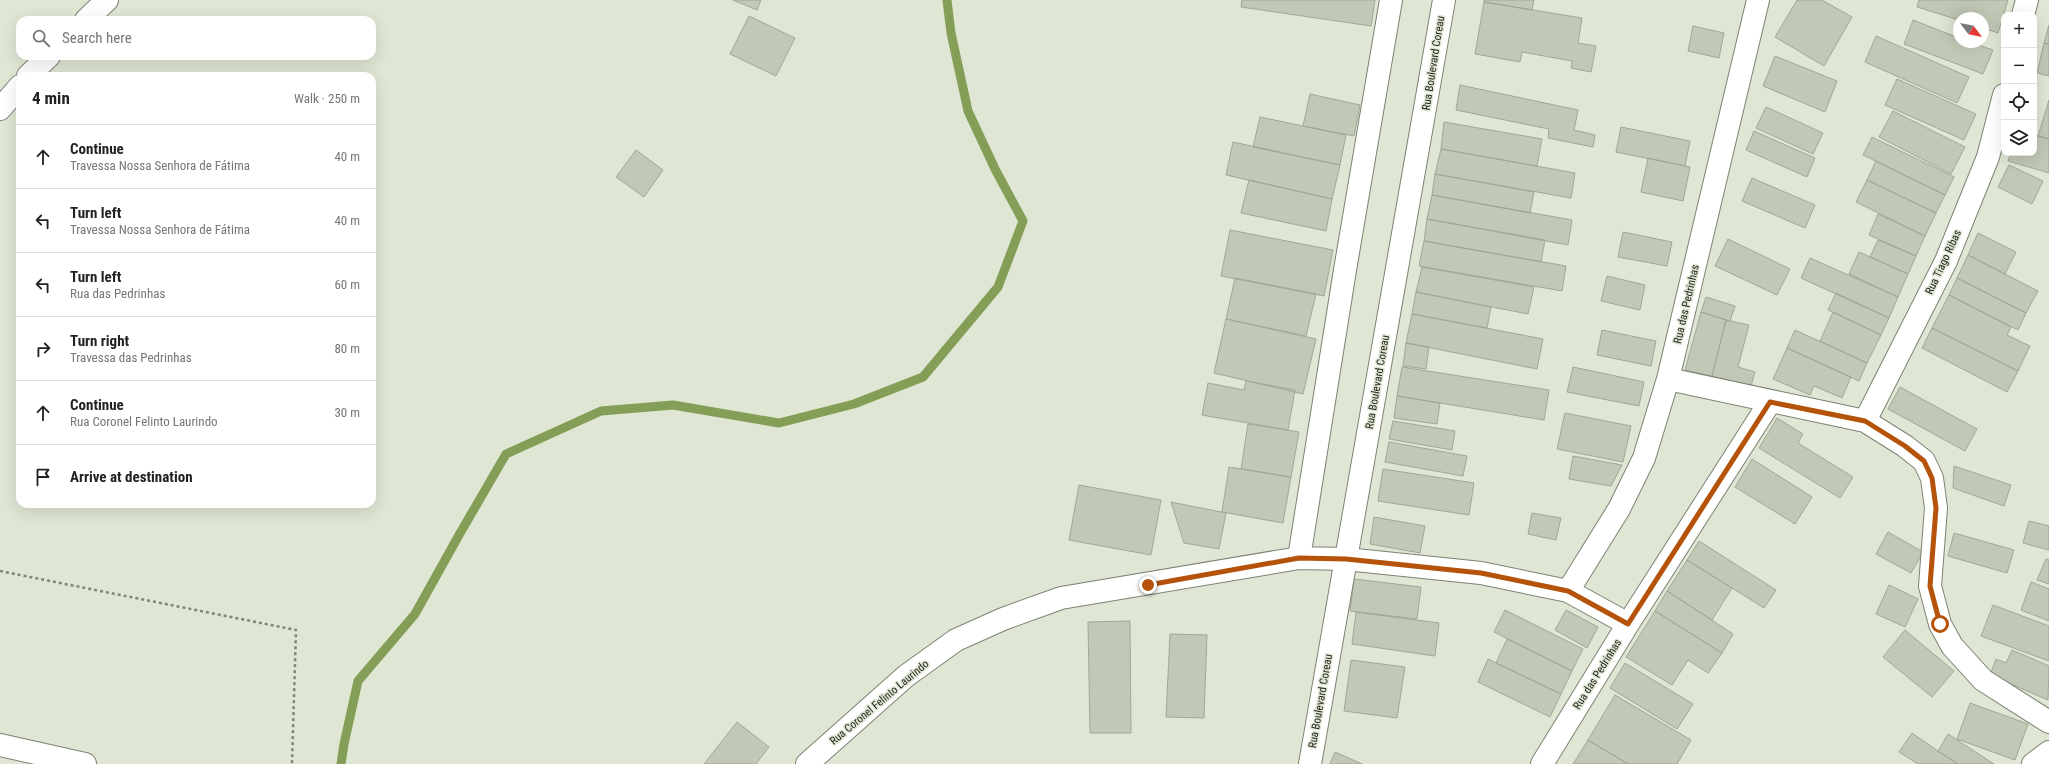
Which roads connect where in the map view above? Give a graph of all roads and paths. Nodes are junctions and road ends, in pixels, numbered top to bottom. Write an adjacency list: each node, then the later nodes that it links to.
1 (107, 0): 7 (street)
2 (1391, 0): 16 (street)
3 (1444, 0): 17 (street, Rua Boulevard Coreau)
4 (1758, 0): 13 (street, Rua das Pedrinhas)
5 (2027, 0): 6 (street)
6 (2024, 12)
7 (90, 16)
8 (45, 60): 9 (street)
9 (32, 72)
10 (16, 91): 12 (street)
11 (2001, 107): 15 (street, Rua Tiago Ribas)
12 (0, 109)
13 (1668, 379): 14 (street); 19 (street, Rua das Pedrinhas)
14 (1770, 402): 15 (street); 20 (street, Rua das Pedrinhas)
15 (1865, 421): 21 (street)
16 (1299, 558): 17 (street, Rua Coronel Felinto Laurindo); 26 (street, Rua Coronel Felinto Laurindo)
17 (1346, 559): 19 (street, Rua Coronel Felinto Laurindo); 27 (street, Rua Boulevard Coreau)
18 (0, 571): 25 (path)
19 (1568, 591): 20 (street, Rua Coronel Felinto Laurindo)
20 (1628, 624): 28 (street, Rua das Pedrinhas)
21 (2049, 722)
22 (0, 745): 24 (street)
23 (2049, 752): 29 (street)
24 (85, 764)
25 (292, 764)
26 (807, 764)
27 (1310, 764)
28 (1542, 764)
29 (2033, 764)

